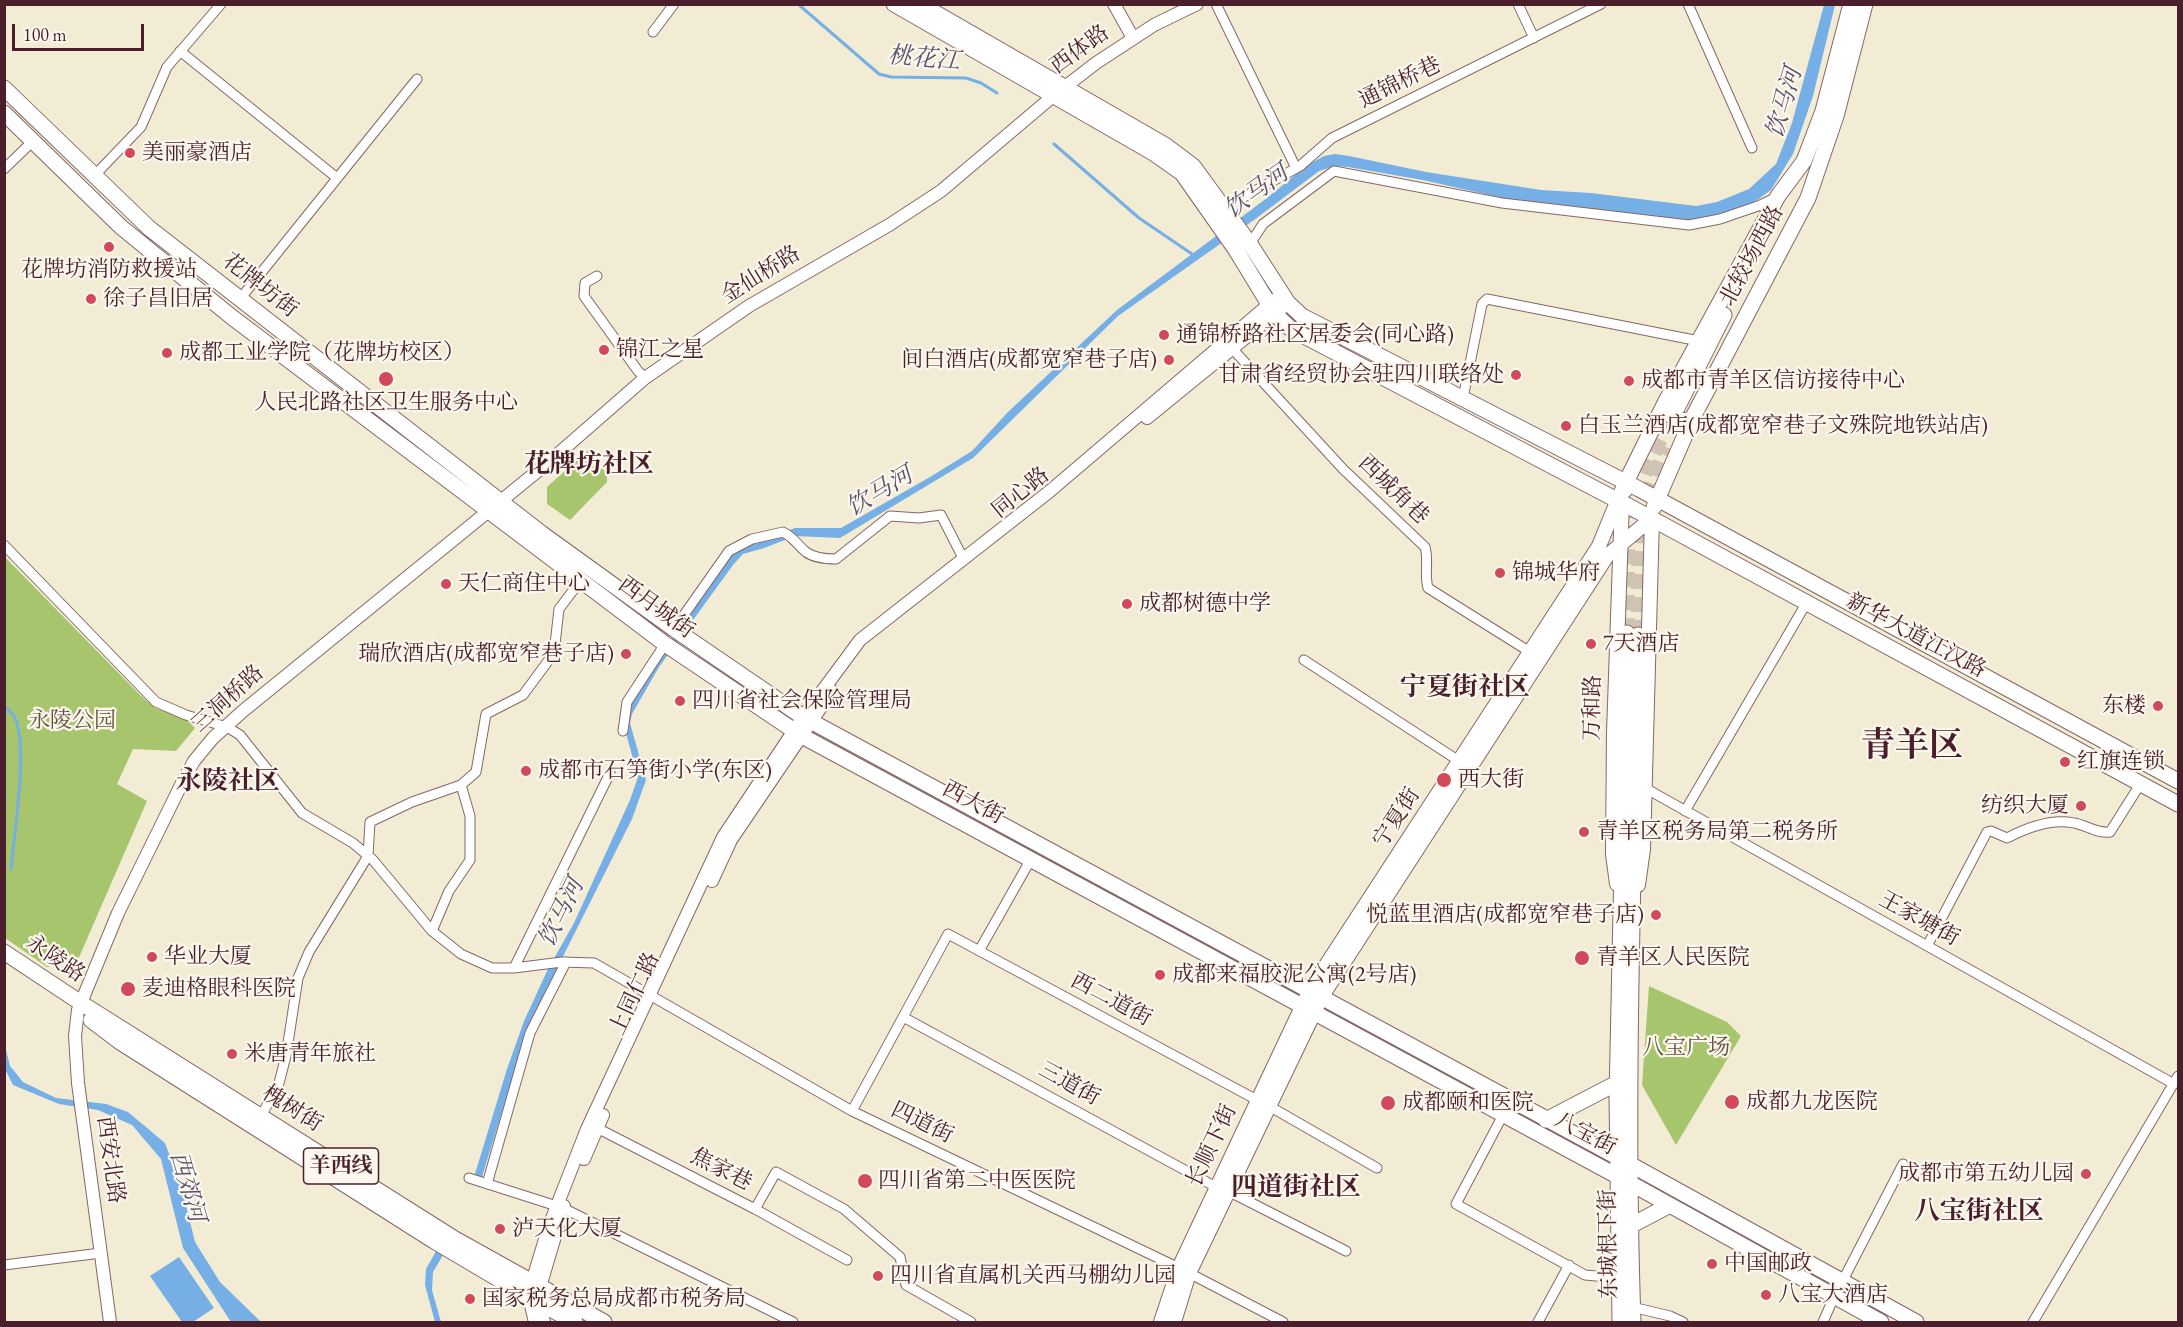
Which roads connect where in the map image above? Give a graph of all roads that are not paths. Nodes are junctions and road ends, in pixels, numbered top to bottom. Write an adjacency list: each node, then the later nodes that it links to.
1 (221, 4): 16 (street)
2 (674, 4): 13 (street)
3 (894, 4): 20 (main road)
4 (920, 4): 19 (main road)
5 (1114, 4): 14 (street)
6 (1197, 4): 14 (street, 西体路)
7 (1216, 4): 25 (street)
8 (1518, 4): 15 (street)
9 (1601, 4): 15 (street, 通锦桥巷)
10 (1688, 4): 23 (street)
11 (1851, 4): 24 (main road, 北较场西路)
12 (1864, 4): 40 (main road, 北较场西路)
13 (653, 32)
14 (1133, 38): 19 (street, 西体路)
15 (1534, 38): 25 (street, 通锦桥巷)
16 (180, 51): 27 (street); 28 (street)
17 (417, 79): 28 (street)
18 (4, 88): 27 (main road, 花牌坊街)
19 (1065, 88): 20 (street, 西体路); 30 (main road)
20 (1052, 97): 30 (main road); 38 (street, 金仙桥路)
21 (4, 113): 22 (main road, 花牌坊街)
22 (32, 142): 26 (street); 44 (main road, 花牌坊街)
23 (1752, 148)
24 (1804, 161): 29 (main road, 北较场西路); 40 (main road)
25 (1296, 168): 30 (street, 通锦桥巷)
26 (4, 169)
27 (94, 176): 33 (main road, 花牌坊街)
28 (337, 178): 33 (street)
29 (1778, 196): 31 (street); 36 (main road, 北较场西路)
30 (1222, 213): 31 (main road)
31 (1244, 245): 34 (main road); 35 (main road)
32 (597, 276): 38 (street)
33 (240, 299): 44 (main road, 花牌坊街)
34 (1285, 299): 35 (street); 39 (main road, 新华大道江汉路)
35 (1272, 309): 37 (street); 43 (main road, 新华大道江汉路)
36 (1699, 341): 39 (street); 40 (main road, 北较场西路)
37 (1229, 346): 48 (street); 54 (street, 西城角巷); 56 (street, 同心路)
38 (645, 378): 44 (street, 金仙桥路)
39 (1462, 398): 41 (main road, 新华大道江汉路)
40 (1680, 410): 41 (main road, 北较场西路); 42 (main road, 北较场西路)
41 (1632, 485): 42 (main road, 新华大道江汉路); 43 (main road, 北较场西路)
42 (1656, 498): 45 (main road, 北较场西路); 62 (main road, 新华大道江汉路)
43 (1624, 503): 45 (main road, 新华大道江汉路); 46 (main road, 万和路); 54 (main road, 宁夏街)
44 (494, 507): 49 (main road, 西月城街); 51 (main road, 西月城街); 57 (street, 三洞桥路)
45 (1652, 518): 46 (main road, 宁夏街); 50 (main road, 新华大道江汉路); 65 (main road, 万和路)
46 (1620, 544): 70 (main road, 万和路); 78 (main road, 宁夏街)
47 (4, 545): 57 (street)
48 (963, 558): 51 (street); 56 (street)
49 (581, 580): 53 (main road, 西月城街); 64 (street)
50 (1807, 602): 63 (main road, 新华大道江汉路); 67 (street)
51 (674, 629): 56 (main road, 西月城街)
52 (1633, 634): 70 (main road, 万和路)
53 (665, 644): 58 (street); 59 (main road, 西月城街)
54 (1530, 652): 60 (main road, 宁夏街)
55 (1304, 660): 60 (street)
56 (808, 719): 59 (street, 同心路); 78 (main road, 西大街)
57 (227, 727): 68 (street, 四道街); 80 (street, 三洞桥路)
58 (623, 731)
59 (798, 733): 69 (main road, 西大街); 79 (street, 上同仁路)
60 (1459, 761): 78 (main road, 宁夏街)
61 (610, 773): 77 (street)
62 (2178, 781)
63 (2141, 783): 66 (main road, 新华大道江汉路); 72 (street)
64 (461, 785): 68 (street); 71 (street)
65 (1645, 788): 67 (street, 王家塘街); 70 (main road, 万和路)
66 (2178, 804)
67 (1685, 811): 72 (street, 王家塘街)
68 (368, 856): 71 (street, 四道街); 89 (street)
69 (1031, 859): 73 (street); 81 (main road, 西大街)
70 (1627, 914): 84 (main road, 万和路); 92 (main road, 万和路)
71 (432, 931): 77 (street, 四道街)
72 (1927, 946): 83 (street, 王家塘街)
73 (979, 951): 82 (street, 西二道街); 85 (street, 西二道街)
74 (4, 952): 80 (main road, 永陵路)
75 (4, 961): 80 (main road, 永陵路)
76 (564, 962): 77 (street, 四道街); 79 (street, 四道街); 97 (street)
77 (514, 968)
78 (1316, 993): 81 (main road, 长顺下街); 88 (main road, 八宝街)
79 (653, 997): 86 (street, 四道街); 90 (street, 上同仁路); 100 (street)
80 (80, 1007): 89 (main road, 槐树街 / 羊西线); 104 (street, 西安北路)
81 (1308, 1009): 85 (main road, 长顺下街); 87 (main road, 八宝街)
82 (903, 1017): 86 (street); 98 (street, 三道街)
83 (2176, 1080): 130 (street)
84 (1617, 1083): 88 (main road); 91 (main road, 万和路)
85 (1263, 1103): 94 (street, 西二道街); 98 (main road, 长顺下街)
86 (852, 1111): 108 (street, 四道街)
87 (1503, 1115): 96 (main road, 八宝街); 107 (street)
88 (1546, 1120): 91 (main road, 八宝街)
89 (258, 1122): 111 (main road, 槐树街 / 羊西线)
90 (597, 1128): 100 (street, 上同仁路); 101 (street, 焦家巷)
91 (1617, 1156): 92 (main road, 八宝街); 96 (main road, 万和路)
92 (1630, 1164): 96 (main road, 东城根下街); 110 (main road, 八宝街)
93 (1903, 1164): 110 (street)
94 (1377, 1168)
95 (469, 1178): 97 (street)
96 (1624, 1180): 99 (main road, 八宝街); 102 (main road, 东城根下街); 109 (main road, 东城根下街)
97 (487, 1184): 100 (street)
98 (1222, 1189): 103 (street, 三道街); 108 (main road, 长顺下街)
99 (1668, 1206): 102 (main road); 112 (main road, 八宝街)
100 (560, 1207): 111 (street, 上同仁路); 119 (street)
101 (755, 1209): 105 (street); 120 (street, 焦家巷)
102 (1629, 1226): 113 (main road, 东城根下街)
103 (1346, 1251)
104 (101, 1253): 106 (street); 114 (street, 西安北路)
105 (847, 1260)
106 (4, 1265)
107 (1569, 1265): 109 (street); 124 (street)
108 (1184, 1270): 121 (main road, 长顺下街); 122 (main road, 长顺下街); 123 (street, 四道街)
109 (1619, 1278): 125 (main road, 东城根下街)
110 (1842, 1282): 129 (main road, 八宝街)
111 (535, 1293): 115 (street); 116 (street); 117 (main road, 槐树街 / 羊西线); 118 (main road, 槐树街 / 羊西线)
112 (1834, 1297): 127 (street); 128 (main road, 八宝街)
113 (1632, 1315): 126 (street)
114 (110, 1323)
115 (535, 1323)
116 (544, 1323)
117 (575, 1323)
118 (604, 1323)
119 (793, 1323)
120 (971, 1323)
121 (1161, 1323)
122 (1174, 1323)
123 (1283, 1323)
124 (1538, 1323)
125 (1620, 1323)
126 (1683, 1323)
127 (1823, 1323)
128 (1881, 1323)
129 (1916, 1323)
130 (2033, 1323)

